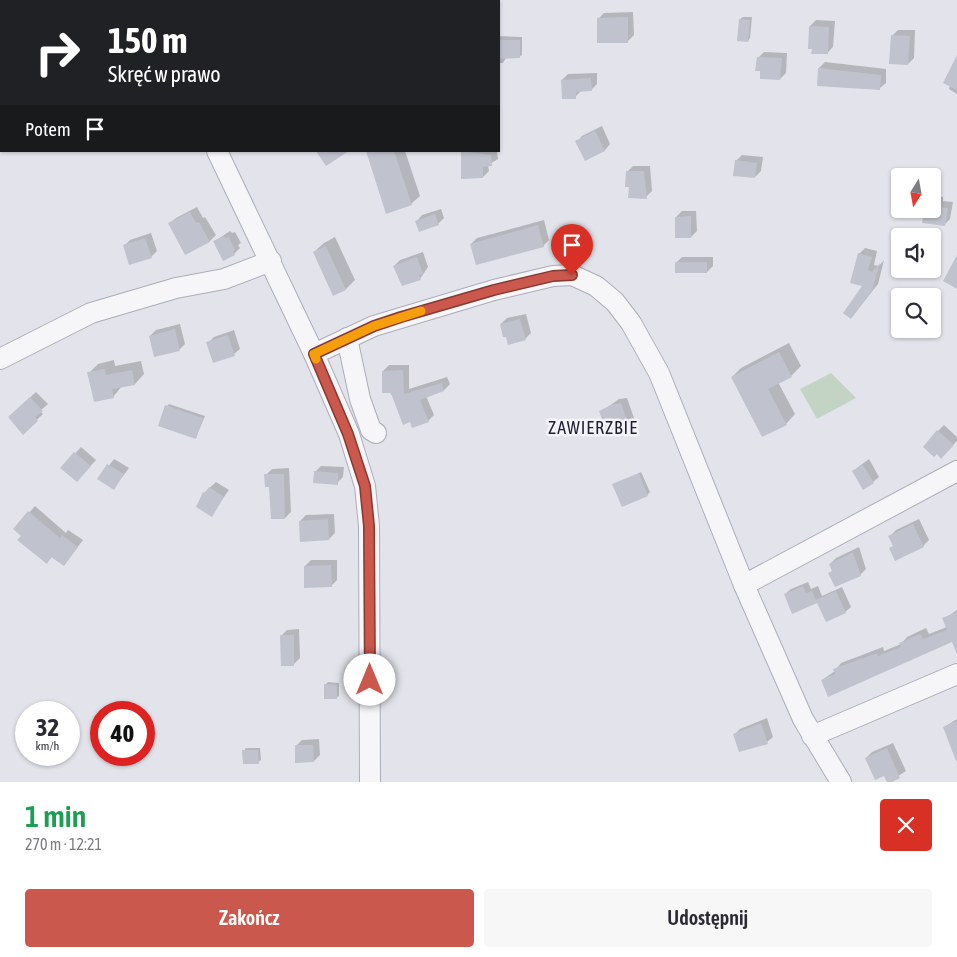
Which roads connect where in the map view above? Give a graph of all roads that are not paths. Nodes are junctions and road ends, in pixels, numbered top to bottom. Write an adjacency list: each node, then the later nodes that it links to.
1 (217, 152): 2 (street)
2 (271, 261): 4 (street); 5 (street)
3 (347, 338): 4 (street); 6 (street); 8 (street)
4 (314, 354): 11 (street)
5 (0, 359)
6 (376, 433)
7 (957, 472): 8 (street)
8 (744, 585): 10 (street)
9 (957, 674): 10 (street)
10 (812, 736): 12 (street)
11 (370, 782)
12 (841, 782)

